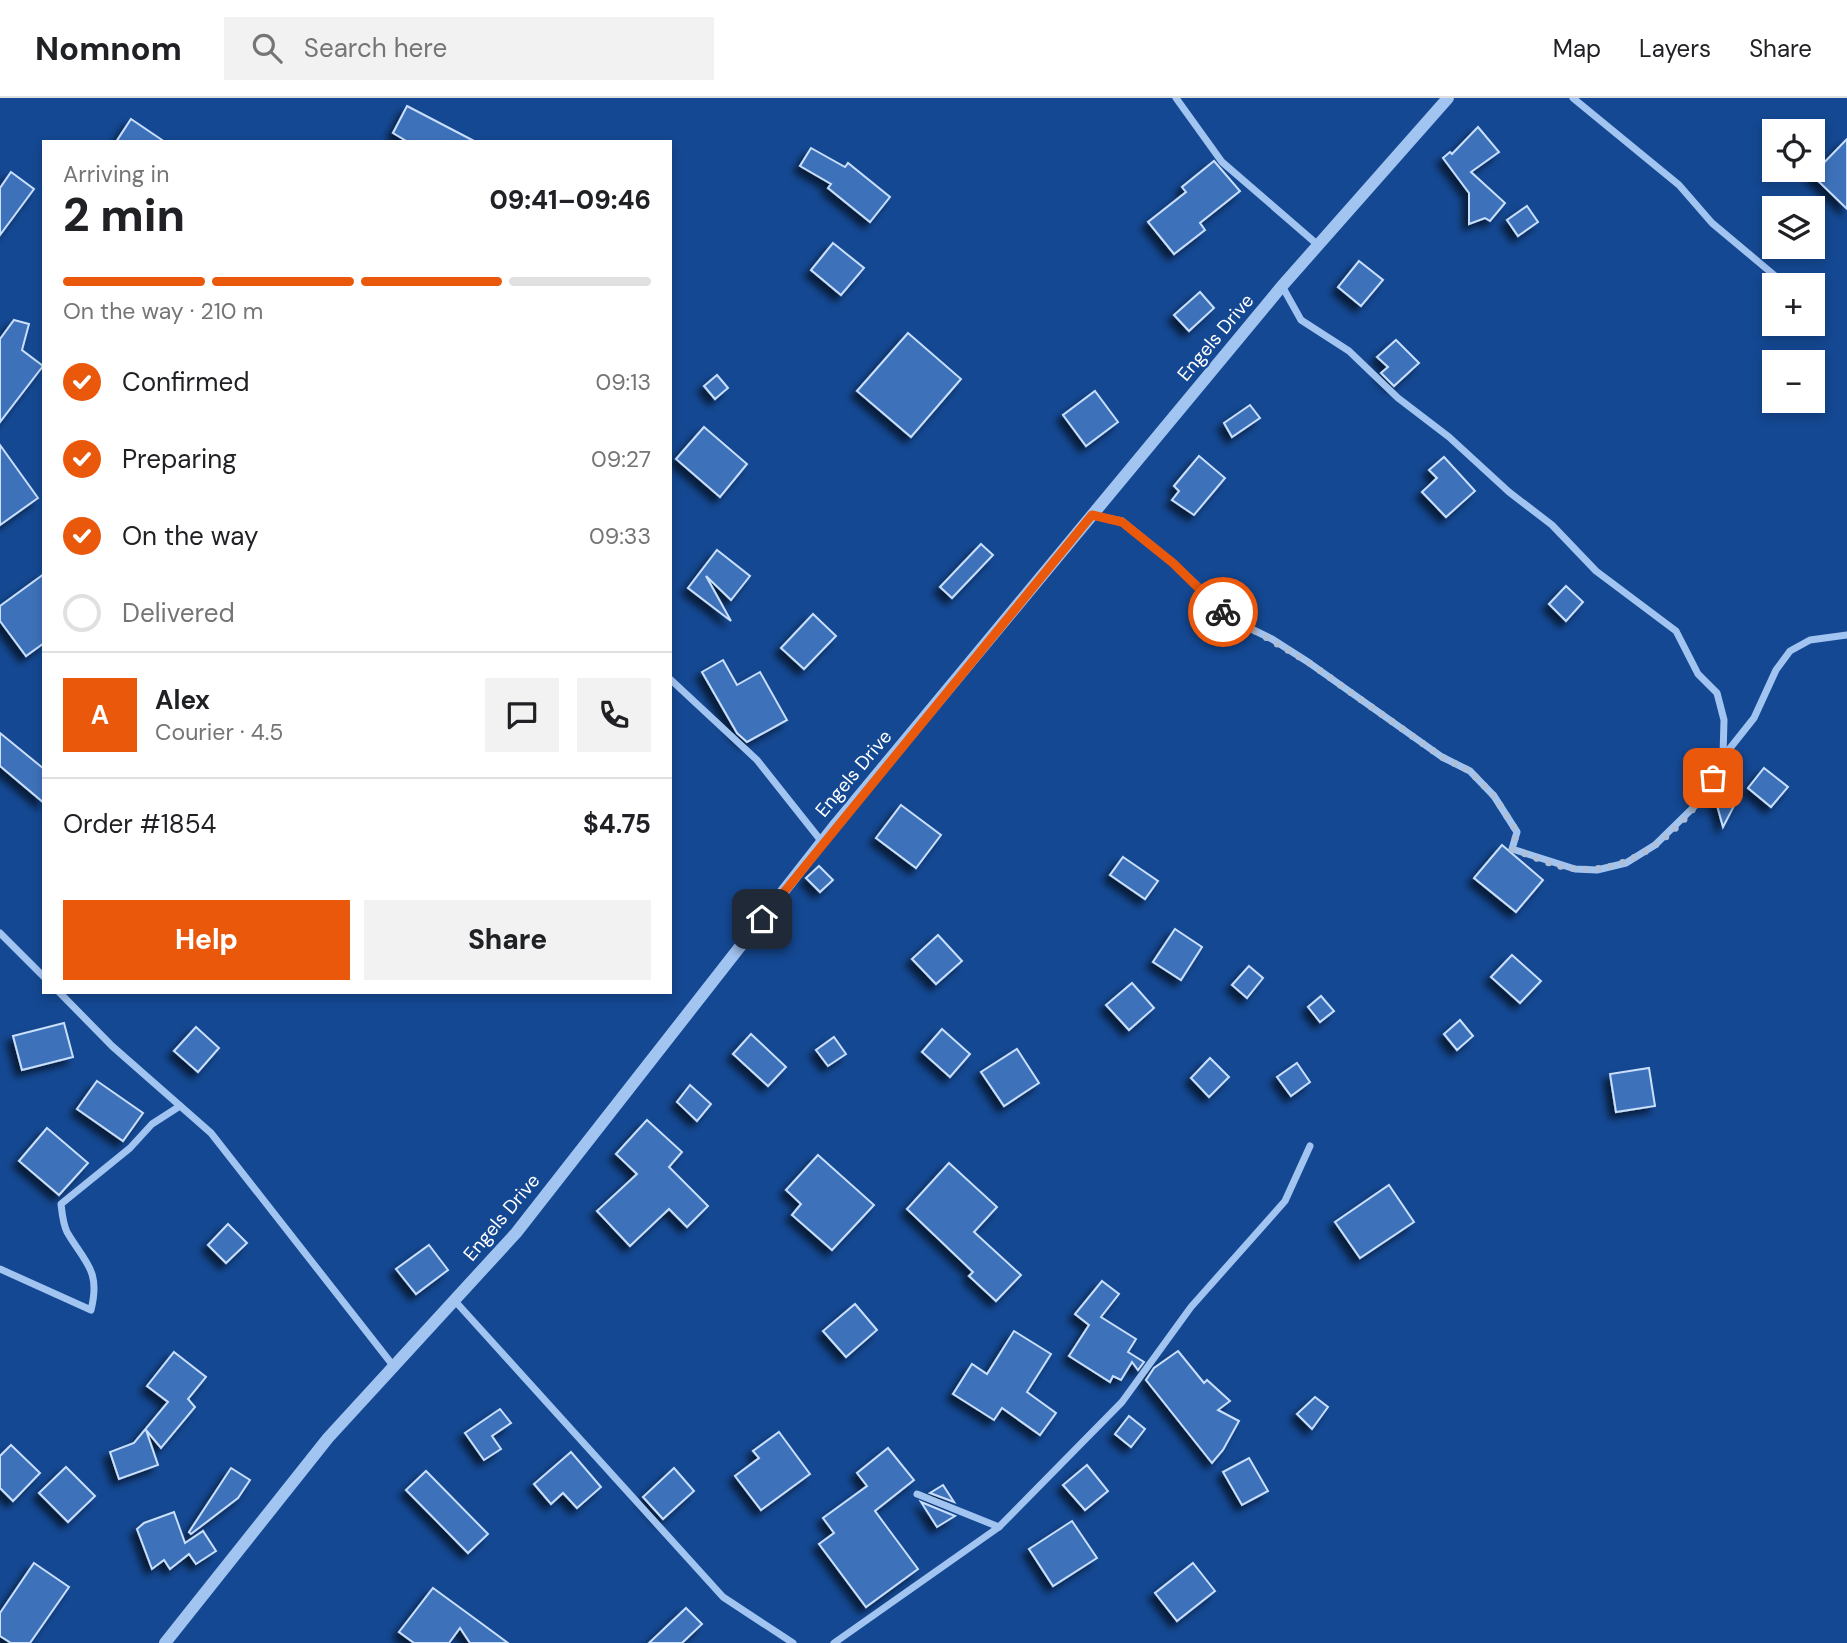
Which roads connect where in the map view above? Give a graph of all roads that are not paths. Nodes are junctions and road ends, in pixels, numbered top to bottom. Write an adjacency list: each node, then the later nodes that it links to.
1 (1176, 98): 4 (street)
2 (1448, 98): 4 (street, Engels Drive)
3 (1573, 98): 5 (street)
4 (1318, 245): 6 (street, Engels Drive)
5 (1772, 273)
6 (1282, 286): 7 (street, Engels Drive); 10 (street)
7 (1092, 515): 10 (street); 11 (street, Engels Drive)
8 (1847, 635): 10 (street)
9 (672, 681): 11 (street)
10 (1723, 757)
11 (822, 842): 18 (street, Engels Drive)
12 (0, 933): 13 (street)
13 (42, 975)
14 (60, 994): 15 (street)
15 (180, 1106): 17 (street); 19 (street)
16 (1310, 1146): 21 (street)
17 (0, 1269)
18 (455, 1301): 19 (street, Engels Drive); 23 (street)
19 (395, 1368): 22 (street, Engels Drive)
20 (917, 1494): 21 (street)
21 (999, 1527): 24 (street)
22 (165, 1643)
23 (793, 1643)
24 (834, 1643)

